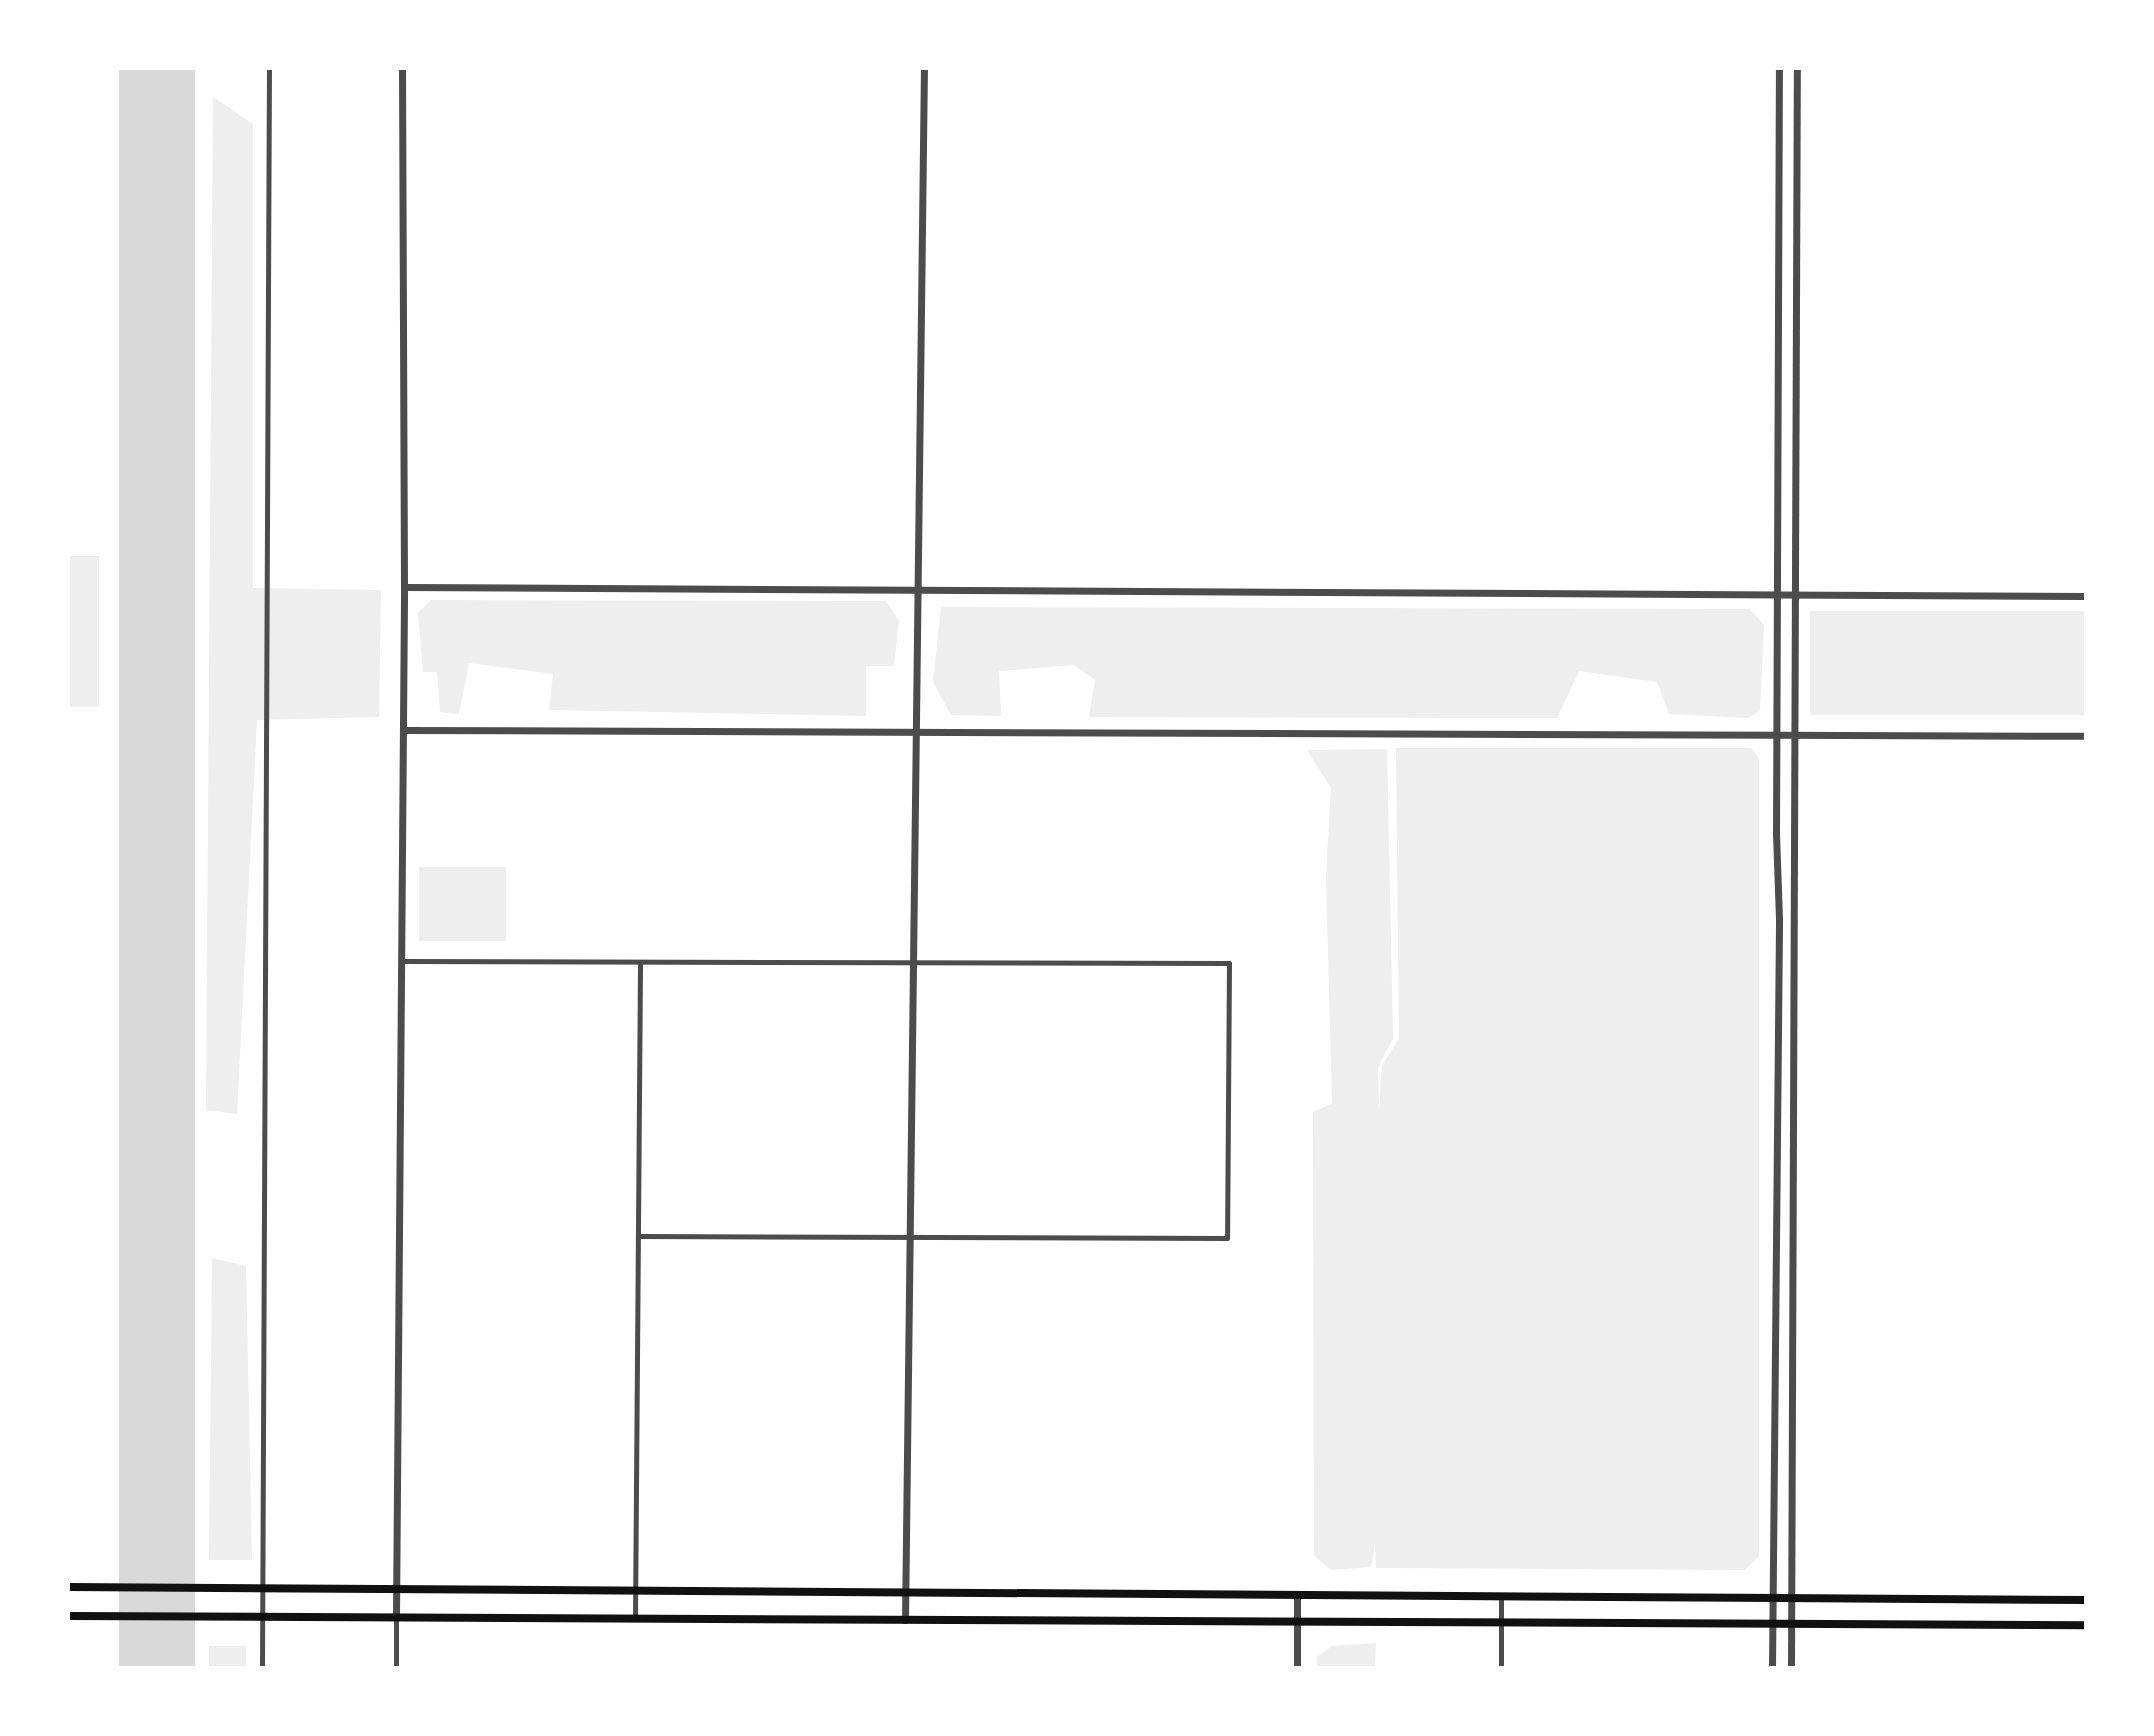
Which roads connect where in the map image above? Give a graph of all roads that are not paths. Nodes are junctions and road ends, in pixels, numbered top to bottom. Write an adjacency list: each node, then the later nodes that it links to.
1 (269, 68): 22 (street)
2 (402, 68): 6 (street)
3 (924, 68): 7 (street)
4 (1779, 68): 8 (street)
5 (1797, 68): 9 (street)
6 (404, 587): 7 (street); 11 (street)
7 (919, 590): 8 (street); 12 (street)
8 (1777, 593): 9 (street); 13 (street)
9 (1797, 594): 10 (street); 14 (street)
10 (2086, 596)
11 (403, 730): 12 (street); 17 (street)
12 (917, 732): 13 (street); 16 (street)
13 (1776, 734): 14 (street); 28 (street)
14 (1796, 734): 15 (street); 29 (street)
15 (2086, 736)
16 (914, 960): 18 (street); 20 (street); 20 (street)
17 (401, 961): 18 (street); 23 (street)
18 (640, 962): 19 (street)
19 (638, 1236): 20 (street); 24 (street)
20 (910, 1237): 25 (street)
21 (68, 1587): 22 (main road)
22 (261, 1590): 23 (main road); 33 (street)
23 (396, 1590): 24 (main road); 32 (street)
24 (636, 1591): 25 (main road); 34 (street)
25 (905, 1593): 26 (main road); 35 (street)
26 (1297, 1595): 27 (main road); 36 (street)
27 (1501, 1597): 28 (main road); 37 (street)
28 (1772, 1598): 29 (main road); 38 (street)
29 (1792, 1598): 30 (main road); 39 (street)
30 (2086, 1600)
31 (68, 1616): 33 (main road)
32 (396, 1616): 33 (main road); 34 (main road); 42 (street)
33 (262, 1617): 41 (street)
34 (635, 1618): 35 (main road)
35 (905, 1620): 36 (main road)
36 (1297, 1620): 37 (main road); 43 (street)
37 (1501, 1622): 38 (main road); 44 (street)
38 (1772, 1622): 39 (main road); 45 (street)
39 (1792, 1623): 40 (main road); 46 (street)
40 (2086, 1625)
41 (262, 1668)
42 (396, 1668)
43 (1297, 1668)
44 (1501, 1668)
45 (1772, 1668)
46 (1791, 1668)

